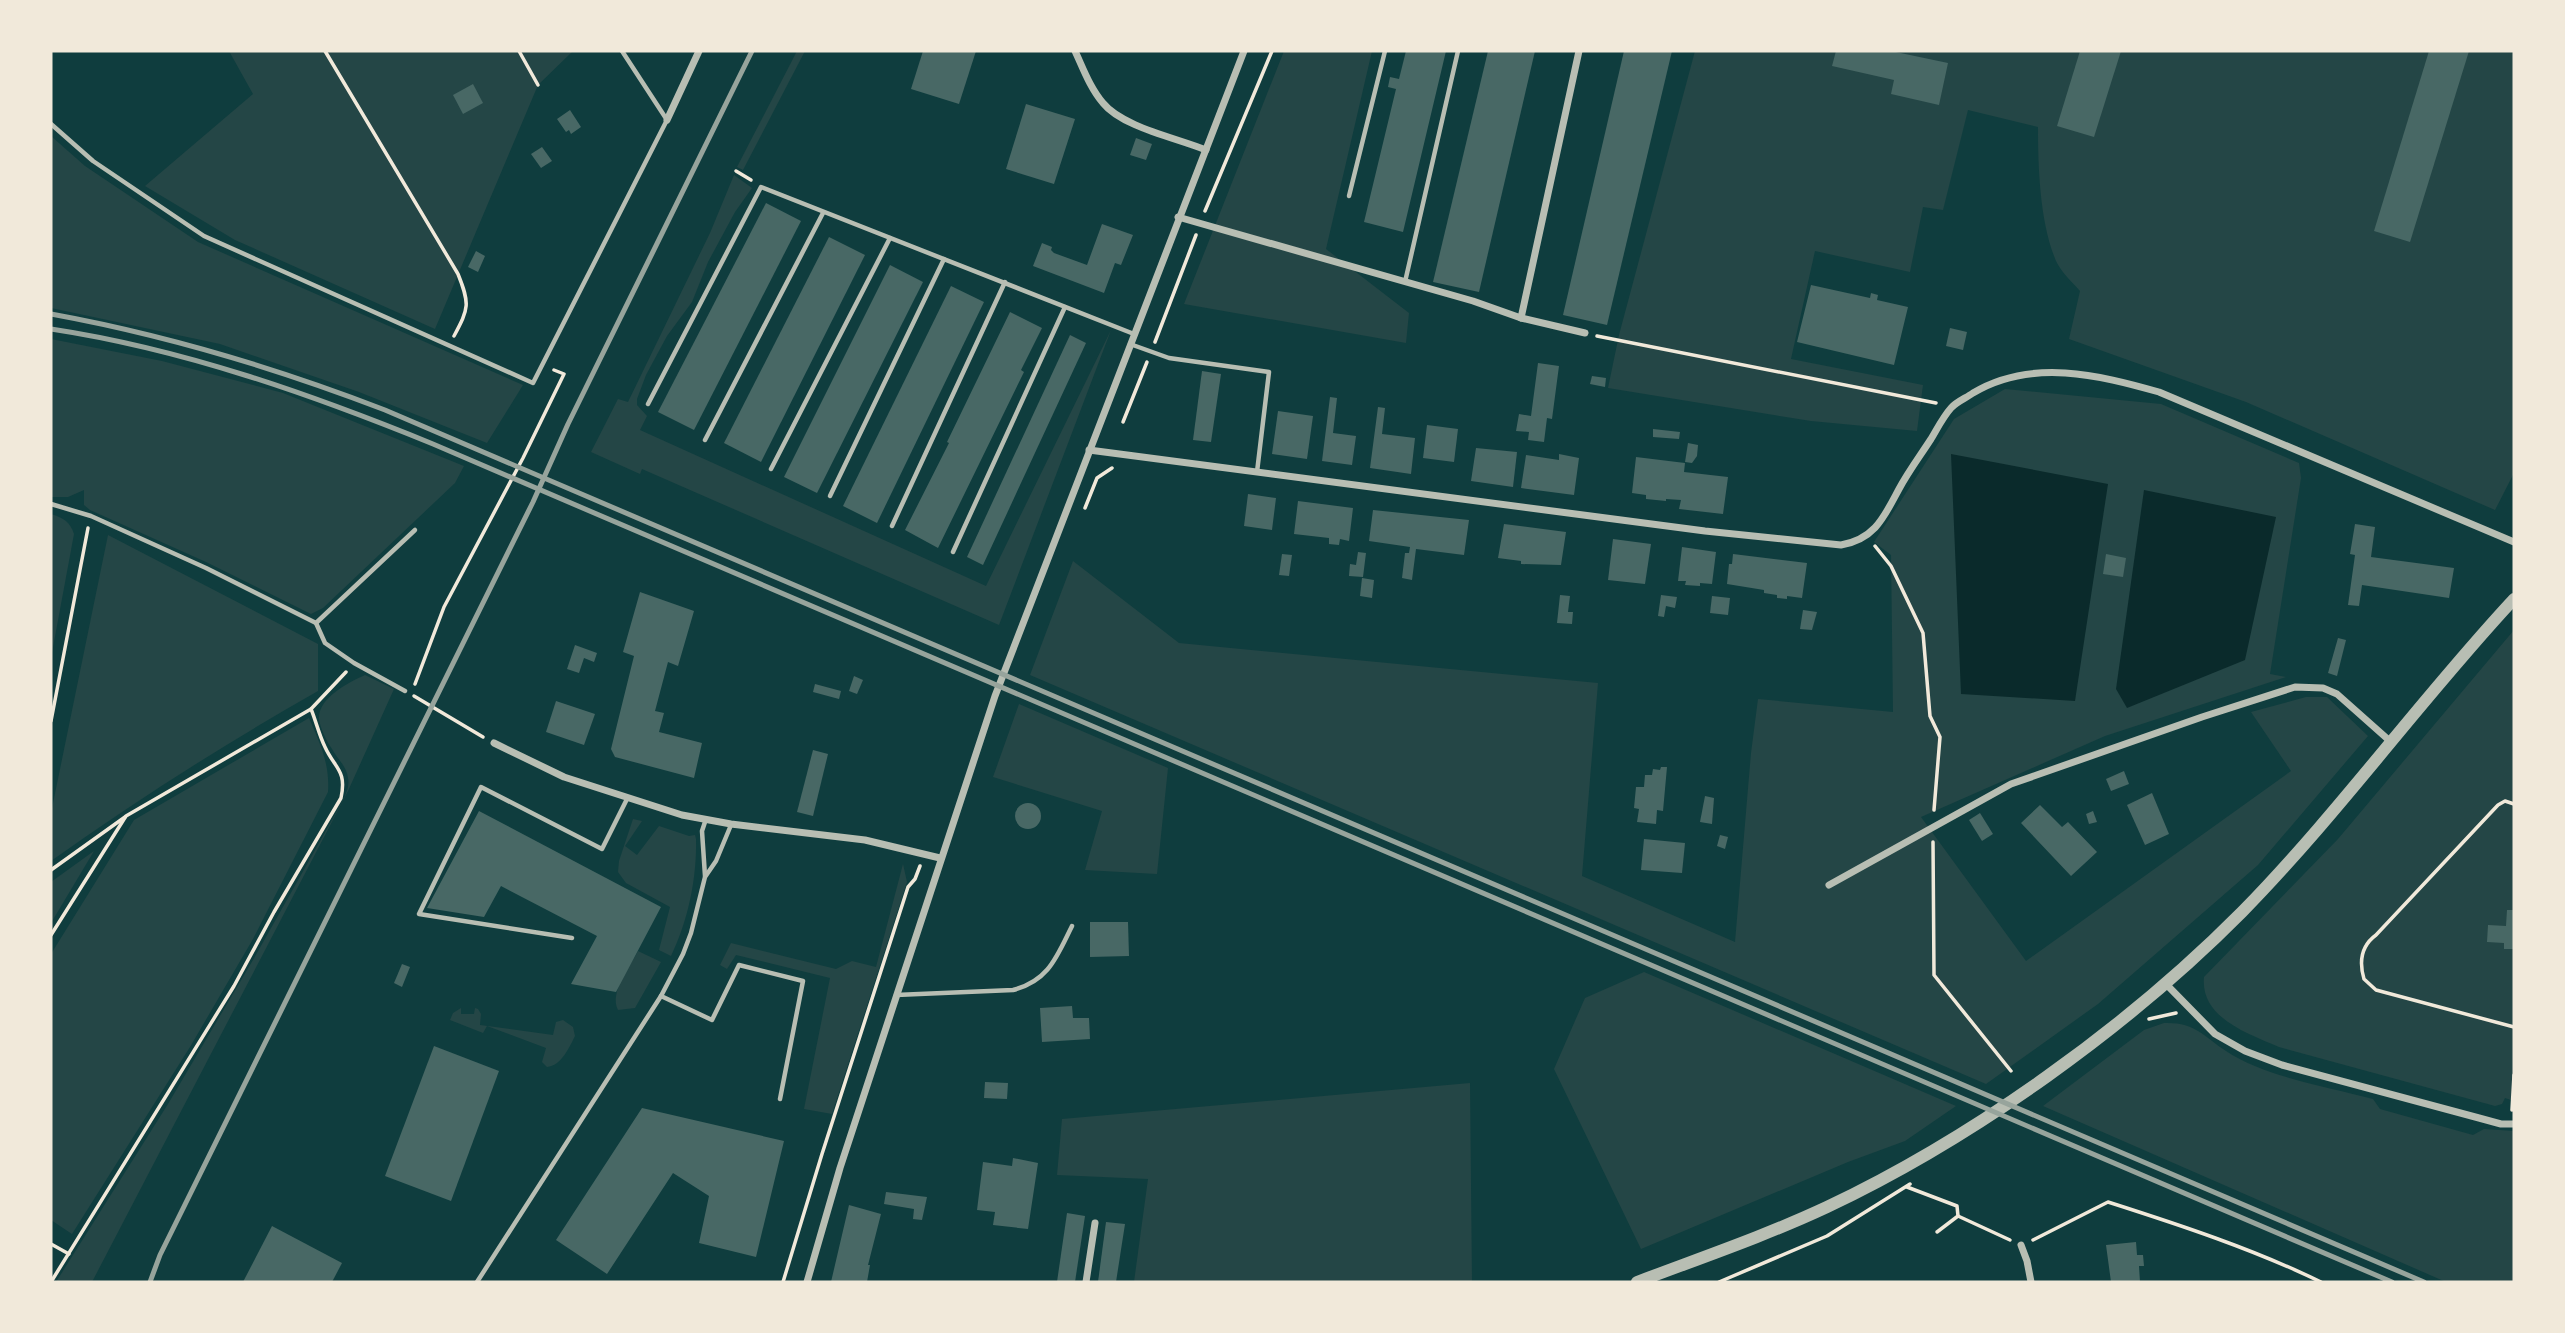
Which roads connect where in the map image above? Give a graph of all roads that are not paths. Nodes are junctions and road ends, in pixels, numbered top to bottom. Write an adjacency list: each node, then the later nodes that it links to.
1 (622, 51): 8 (lane)
2 (699, 51): 8 (street)
3 (1075, 51): 10 (street)
4 (1244, 51): 10 (street)
5 (1385, 51): 11 (lane)
6 (1458, 51): 17 (lane)
7 (1579, 51): 19 (street)
8 (667, 120): 9 (lane)
9 (51, 124)
10 (1206, 150): 13 (street)
11 (1349, 196)
12 (823, 213): 14 (lane); 23 (lane); 24 (lane)
13 (1178, 217): 17 (street); 21 (street)
14 (890, 238): 15 (lane); 26 (lane)
15 (944, 259): 16 (lane); 28 (lane)
16 (1005, 282): 18 (lane); 30 (lane)
17 (1405, 282): 19 (street)
18 (1065, 307): 21 (lane); 33 (lane)
19 (1521, 318): 20 (street)
20 (1585, 333)
21 (1134, 334): 22 (street)
22 (1130, 344): 25 (street); 27 (lane)
23 (648, 404)
24 (705, 440)
25 (1089, 450): 27 (street); 42 (street)
26 (771, 469)
27 (1257, 472): 32 (street)
28 (830, 496)
29 (51, 504): 35 (lane)
30 (892, 526)
31 (415, 530): 35 (lane)
32 (2514, 542)
33 (953, 552)
34 (2514, 599): 37 (street)
35 (316, 623): 36 (lane)
36 (405, 691)
37 (2391, 742): 44 (street); 47 (street)
38 (494, 743): 39 (street)
39 (627, 799): 40 (street); 46 (lane)
40 (706, 819): 41 (street); 43 (lane)
41 (731, 824): 42 (street); 43 (lane)
42 (940, 858): 48 (street)
43 (705, 877): 49 (lane)
44 (1829, 885)
45 (1072, 926): 48 (lane)
46 (572, 938)
47 (2165, 983): 51 (street); 57 (street)
48 (897, 995): 55 (street)
49 (661, 996): 50 (lane); 54 (lane)
50 (780, 1099)
51 (2514, 1124)
52 (1095, 1223): 56 (street)
53 (2021, 1245): 58 (street)
54 (477, 1282)
55 (807, 1282)
56 (1086, 1282)
57 (1637, 1282)
58 (2031, 1282)

